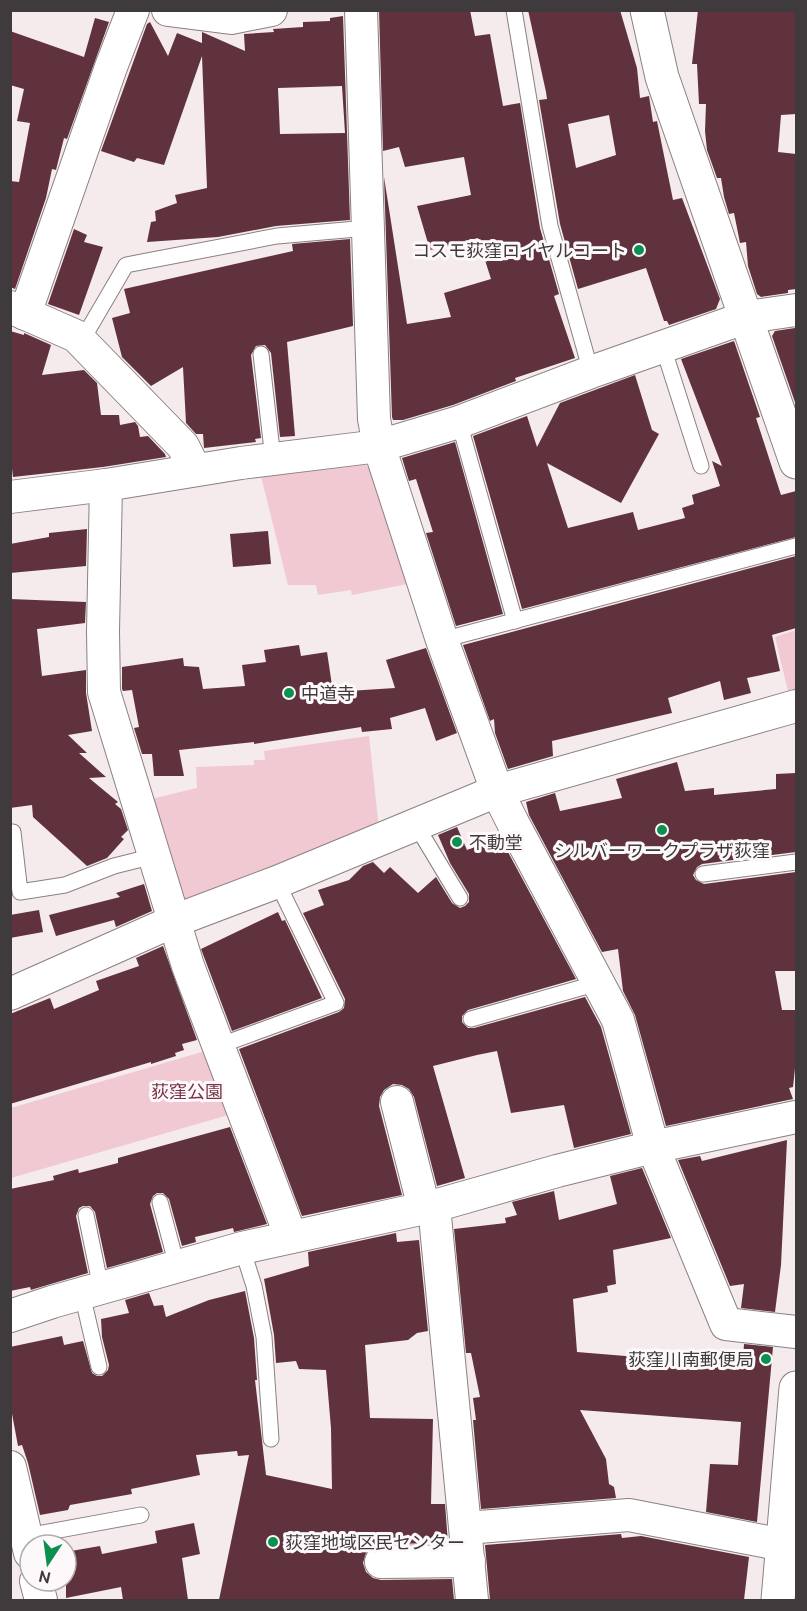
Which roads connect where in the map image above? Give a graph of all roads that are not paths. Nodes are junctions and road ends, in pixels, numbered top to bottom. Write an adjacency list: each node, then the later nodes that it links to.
1 (133, 10): 9 (street)
2 (168, 10): 3 (street)
3 (271, 10)
4 (361, 10): 7 (street)
5 (514, 10): 14 (lane)
6 (647, 10): 10 (street)
7 (368, 228): 11 (lane); 16 (street)
8 (796, 309): 10 (street)
9 (18, 311): 11 (street)
10 (747, 317): 12 (street); 18 (street)
11 (81, 342): 20 (street)
12 (663, 347): 14 (street); 19 (lane)
13 (261, 354): 17 (lane)
14 (591, 372): 15 (street)
15 (459, 422): 16 (street); 24 (lane)
16 (379, 446): 17 (street); 25 (street)
17 (273, 459): 20 (street)
18 (796, 462)
19 (701, 466)
20 (195, 470): 21 (street)
21 (105, 485): 22 (street); 30 (street)
22 (10, 497)
23 (796, 546): 24 (lane)
24 (515, 621): 25 (lane)
25 (442, 640): 27 (street)
26 (796, 706): 27 (street)
27 (497, 791): 28 (street); 36 (street)
28 (416, 825): 33 (street); 34 (lane)
29 (13, 832): 30 (lane)
30 (154, 856): 35 (street)
31 (796, 862): 32 (lane)
32 (703, 874)
33 (278, 882): 35 (street); 39 (lane)
34 (460, 898)
35 (174, 921): 37 (street); 39 (street)
36 (598, 983): 38 (lane); 42 (street)
37 (10, 994)
38 (471, 1019)
39 (218, 1046): 46 (street)
40 (396, 1102): 44 (street)
41 (796, 1117): 42 (street)
42 (653, 1147): 44 (street); 51 (street)
43 (160, 1202): 48 (lane)
44 (429, 1207): 46 (street); 57 (street)
45 (86, 1215): 49 (lane)
46 (291, 1237): 47 (street)
47 (242, 1248): 48 (street); 54 (lane)
48 (177, 1266): 49 (street)
49 (92, 1291): 50 (street); 52 (lane)
50 (10, 1316)
51 (796, 1332)
52 (99, 1367)
53 (796, 1388): 60 (street)
54 (270, 1439)
55 (10, 1467): 58 (street)
56 (141, 1515): 59 (lane)
57 (466, 1528): 60 (street); 61 (street)
58 (20, 1533)
59 (64, 1533)
60 (783, 1545): 64 (street)
61 (469, 1561): 62 (street); 63 (street)
62 (381, 1562)
63 (472, 1600)
64 (778, 1600)

